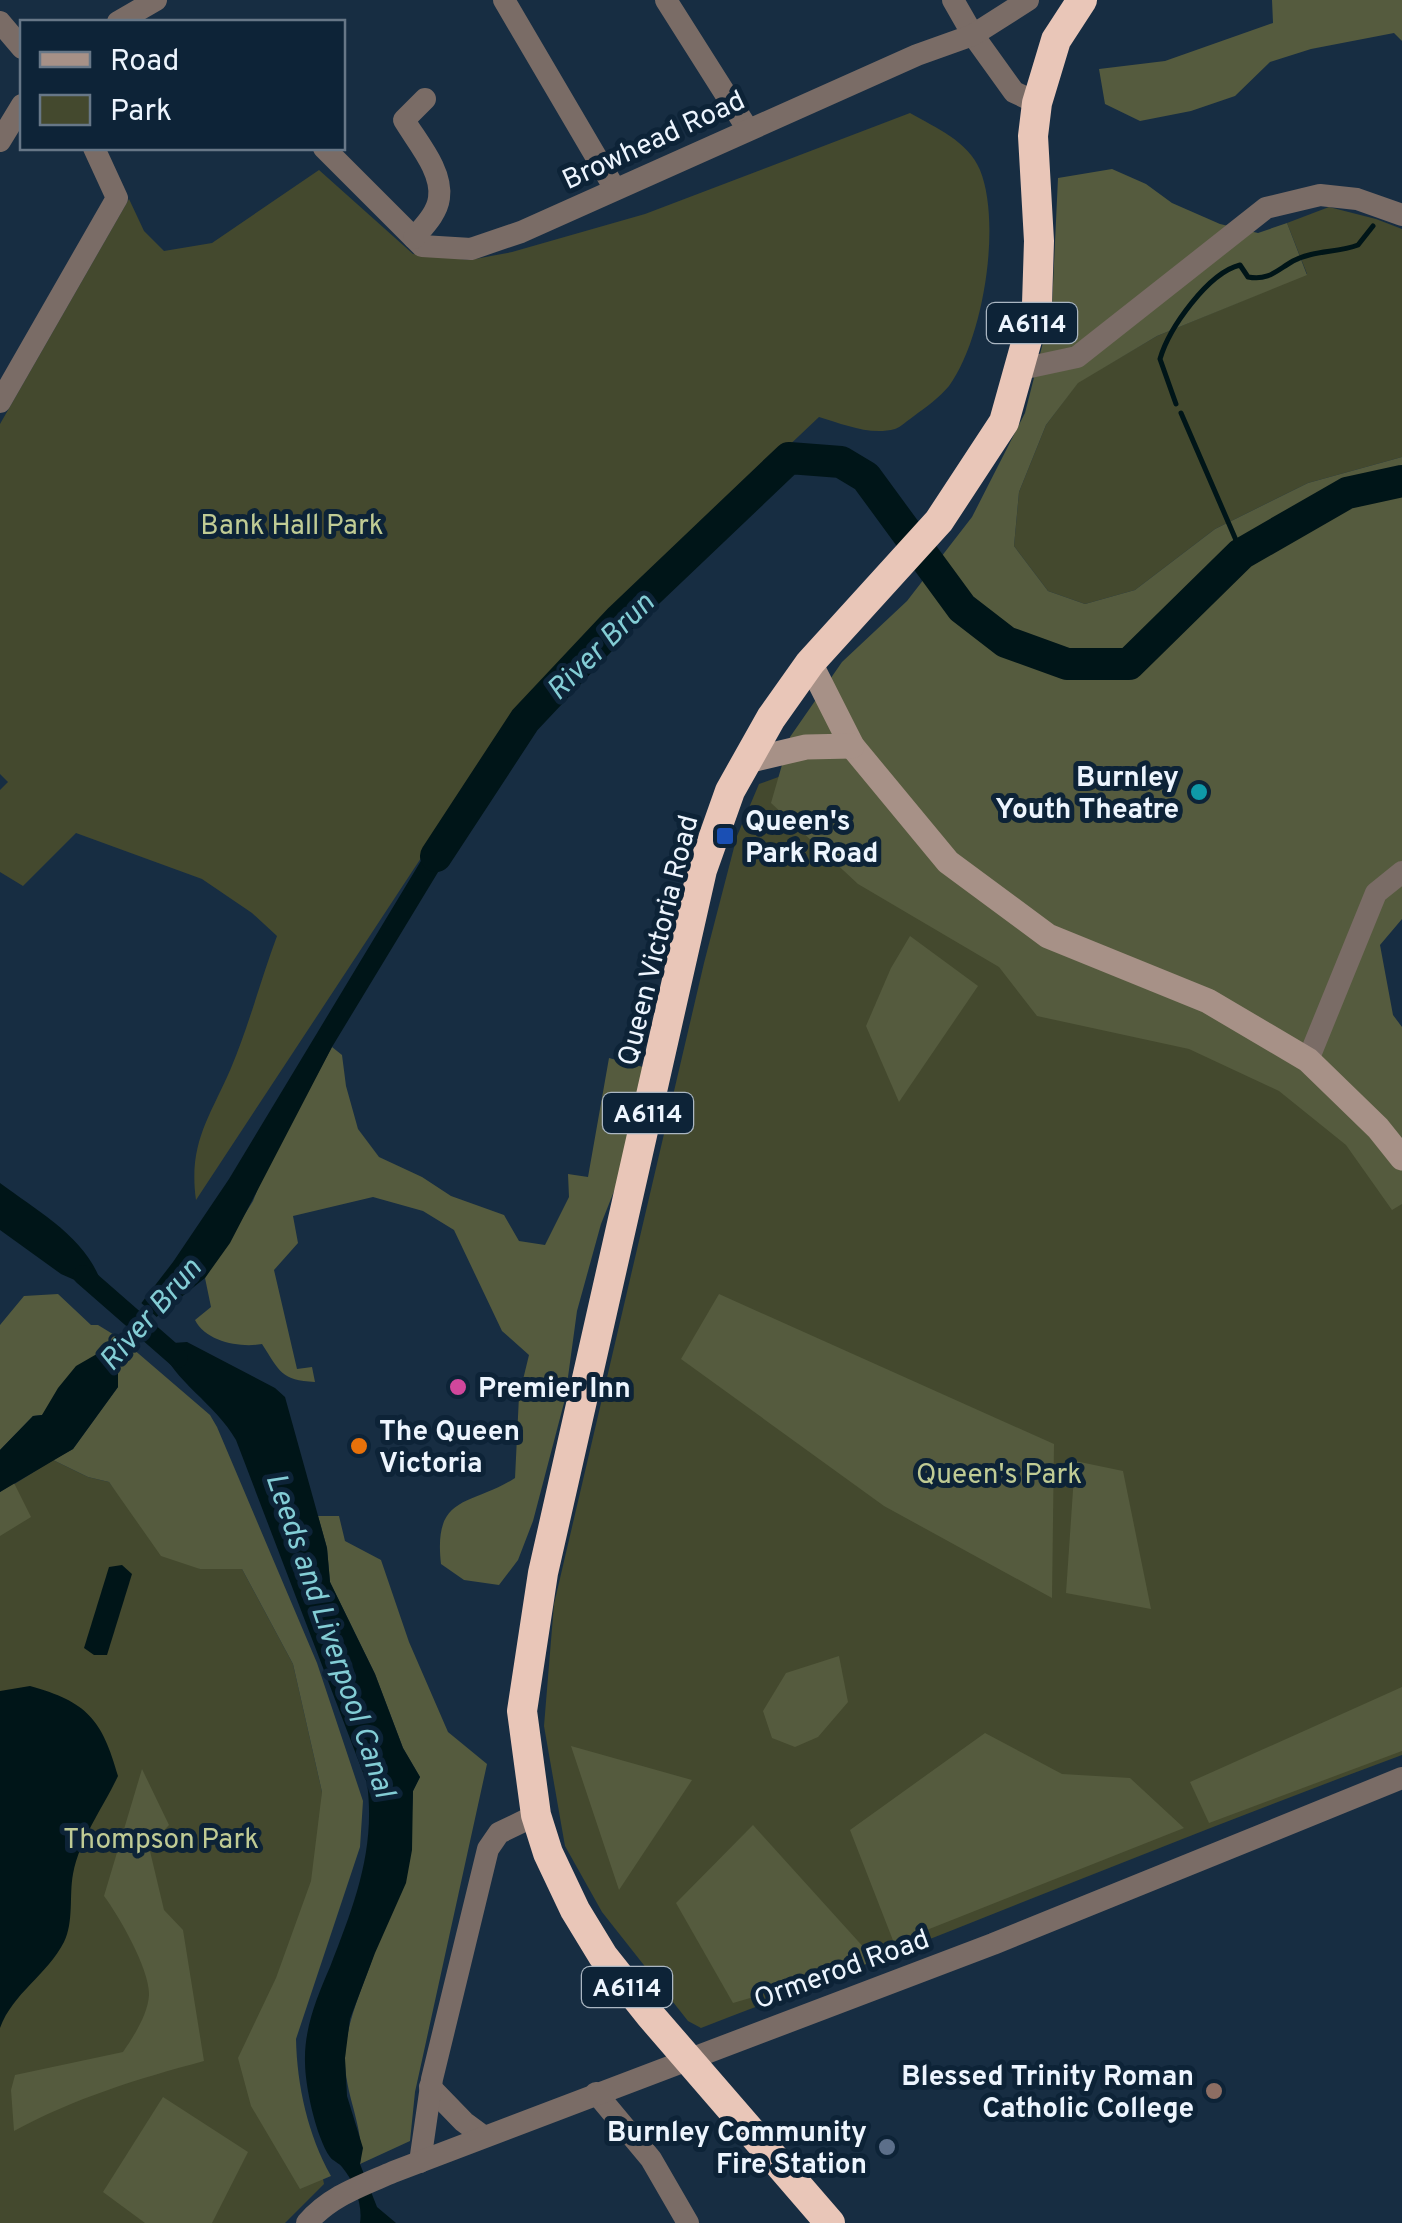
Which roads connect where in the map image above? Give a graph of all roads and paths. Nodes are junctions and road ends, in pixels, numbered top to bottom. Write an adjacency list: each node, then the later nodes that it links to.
1 (156, 0): 7 (street)
2 (504, 0): 18 (street)
3 (953, 0): 9 (street)
4 (1028, 0): 9 (street, Browhead Road)
5 (1082, 0): 11 (highway, A6114)
6 (673, 2): 14 (street)
7 (121, 20)
8 (0, 22): 10 (street)
9 (973, 35): 11 (street); 14 (street, Browhead Road)
10 (20, 46)
11 (1038, 95): 21 (highway, Queen Victoria Road / A6114)
12 (424, 99): 20 (street)
13 (20, 108): 15 (street)
14 (748, 128): 18 (street, Browhead Road)
15 (0, 142)
16 (95, 150): 22 (street)
17 (326, 150): 20 (street)
18 (614, 189): 20 (street, Browhead Road)
19 (1402, 215): 21 (street)
20 (414, 238)
21 (1021, 369): 23 (highway, Queen Victoria Road / A6114)
22 (0, 402)
23 (810, 664): 24 (street); 25 (highway, Queen Victoria Road / A6114)
24 (852, 746): 25 (street); 27 (street)
25 (747, 761): 30 (highway, Queen Victoria Road / A6114)
26 (1402, 872): 27 (street)
27 (1308, 1060): 28 (street)
28 (1402, 1158)
29 (1402, 1778): 31 (street, Ormerod Road)
30 (536, 1815): 31 (highway, Queen Victoria Road / A6114); 32 (street)
31 (687, 2058): 33 (street, Ormerod Road); 38 (highway, A6114)
32 (430, 2087): 34 (street); 35 (street)
33 (596, 2092): 34 (street, Ormerod Road); 37 (street)
34 (484, 2136): 35 (street, Ormerod Road)
35 (420, 2162): 36 (street, Ormerod Road)
36 (307, 2223)
37 (688, 2223)
38 (830, 2223)

